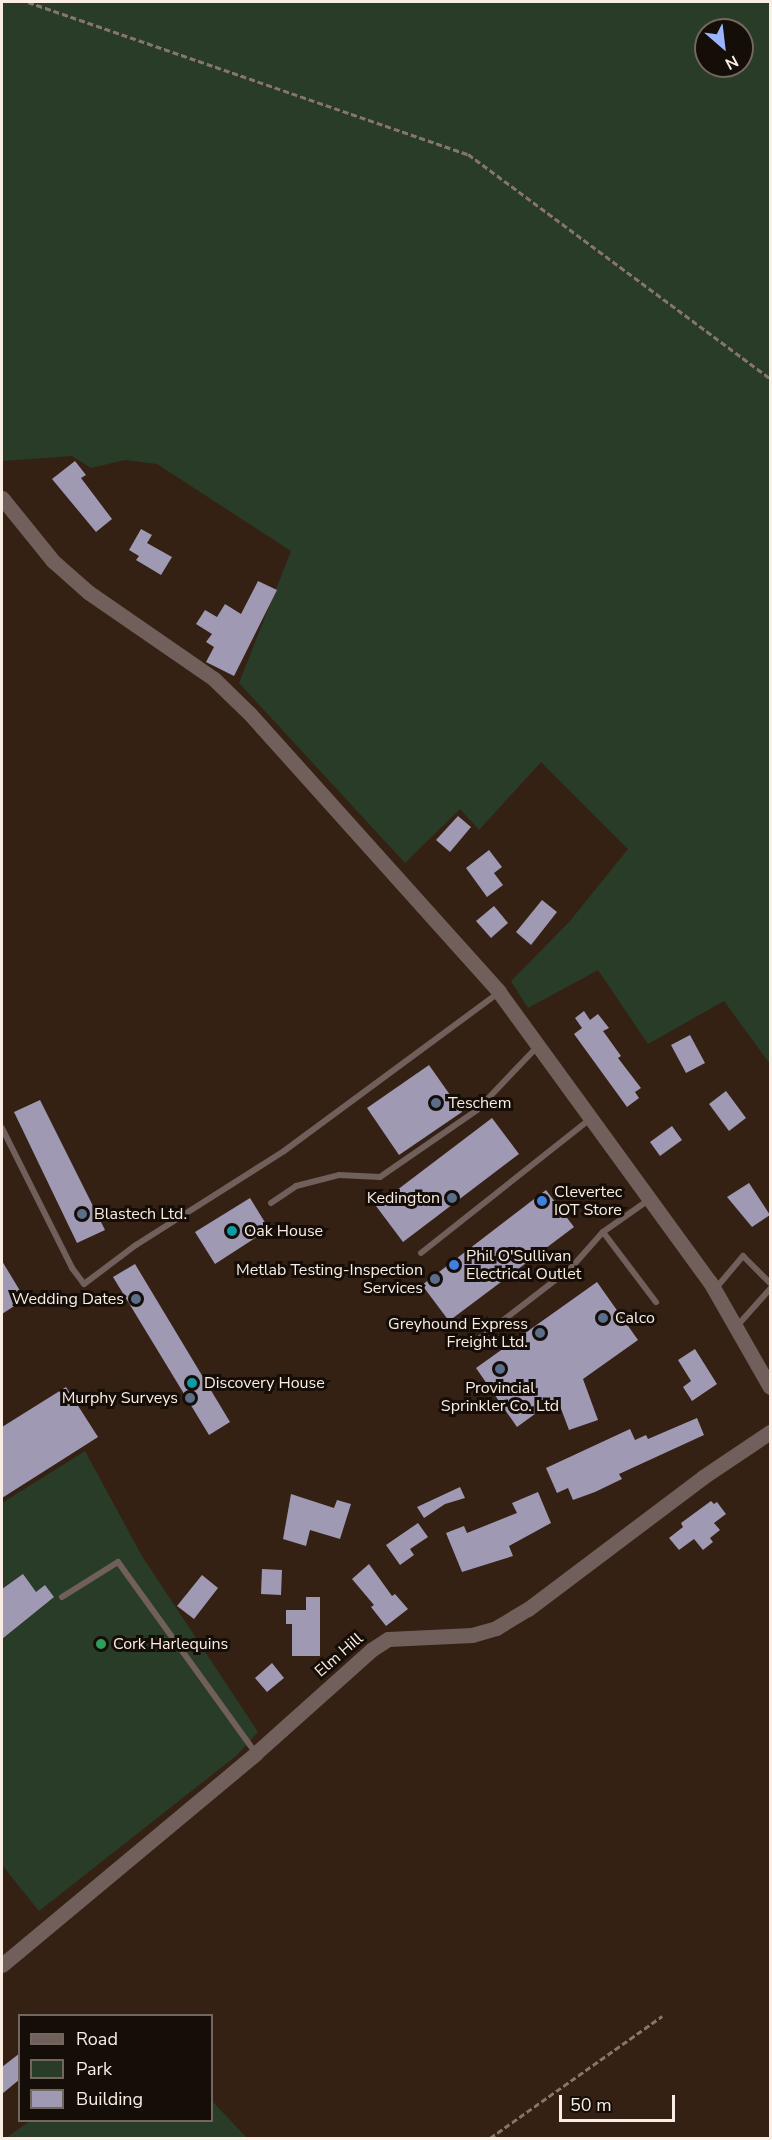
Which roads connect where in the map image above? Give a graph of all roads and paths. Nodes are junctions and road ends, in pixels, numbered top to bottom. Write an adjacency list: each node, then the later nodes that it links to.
1 (28, 2): 2 (path)
2 (771, 378)
3 (2, 498): 4 (street)
4 (499, 992): 5 (street); 7 (lane)
5 (538, 1046): 6 (street); 9 (lane)
6 (592, 1117): 8 (street); 11 (lane)
7 (2, 1128)
8 (652, 1198): 10 (lane); 13 (street)
9 (271, 1203)
10 (603, 1232): 15 (lane); 17 (lane)
11 (421, 1253)
12 (771, 1283): 13 (lane)
13 (715, 1289): 16 (street)
14 (771, 1289): 16 (lane)
15 (656, 1302)
16 (737, 1326): 18 (street)
17 (471, 1345)
18 (771, 1387)
19 (771, 1432): 21 (street, Elm Hill)
20 (62, 1597): 21 (lane)
21 (256, 1753): 22 (street, Elm Hill)
22 (2, 1965)
23 (662, 2016): 24 (path)
24 (490, 2139)

